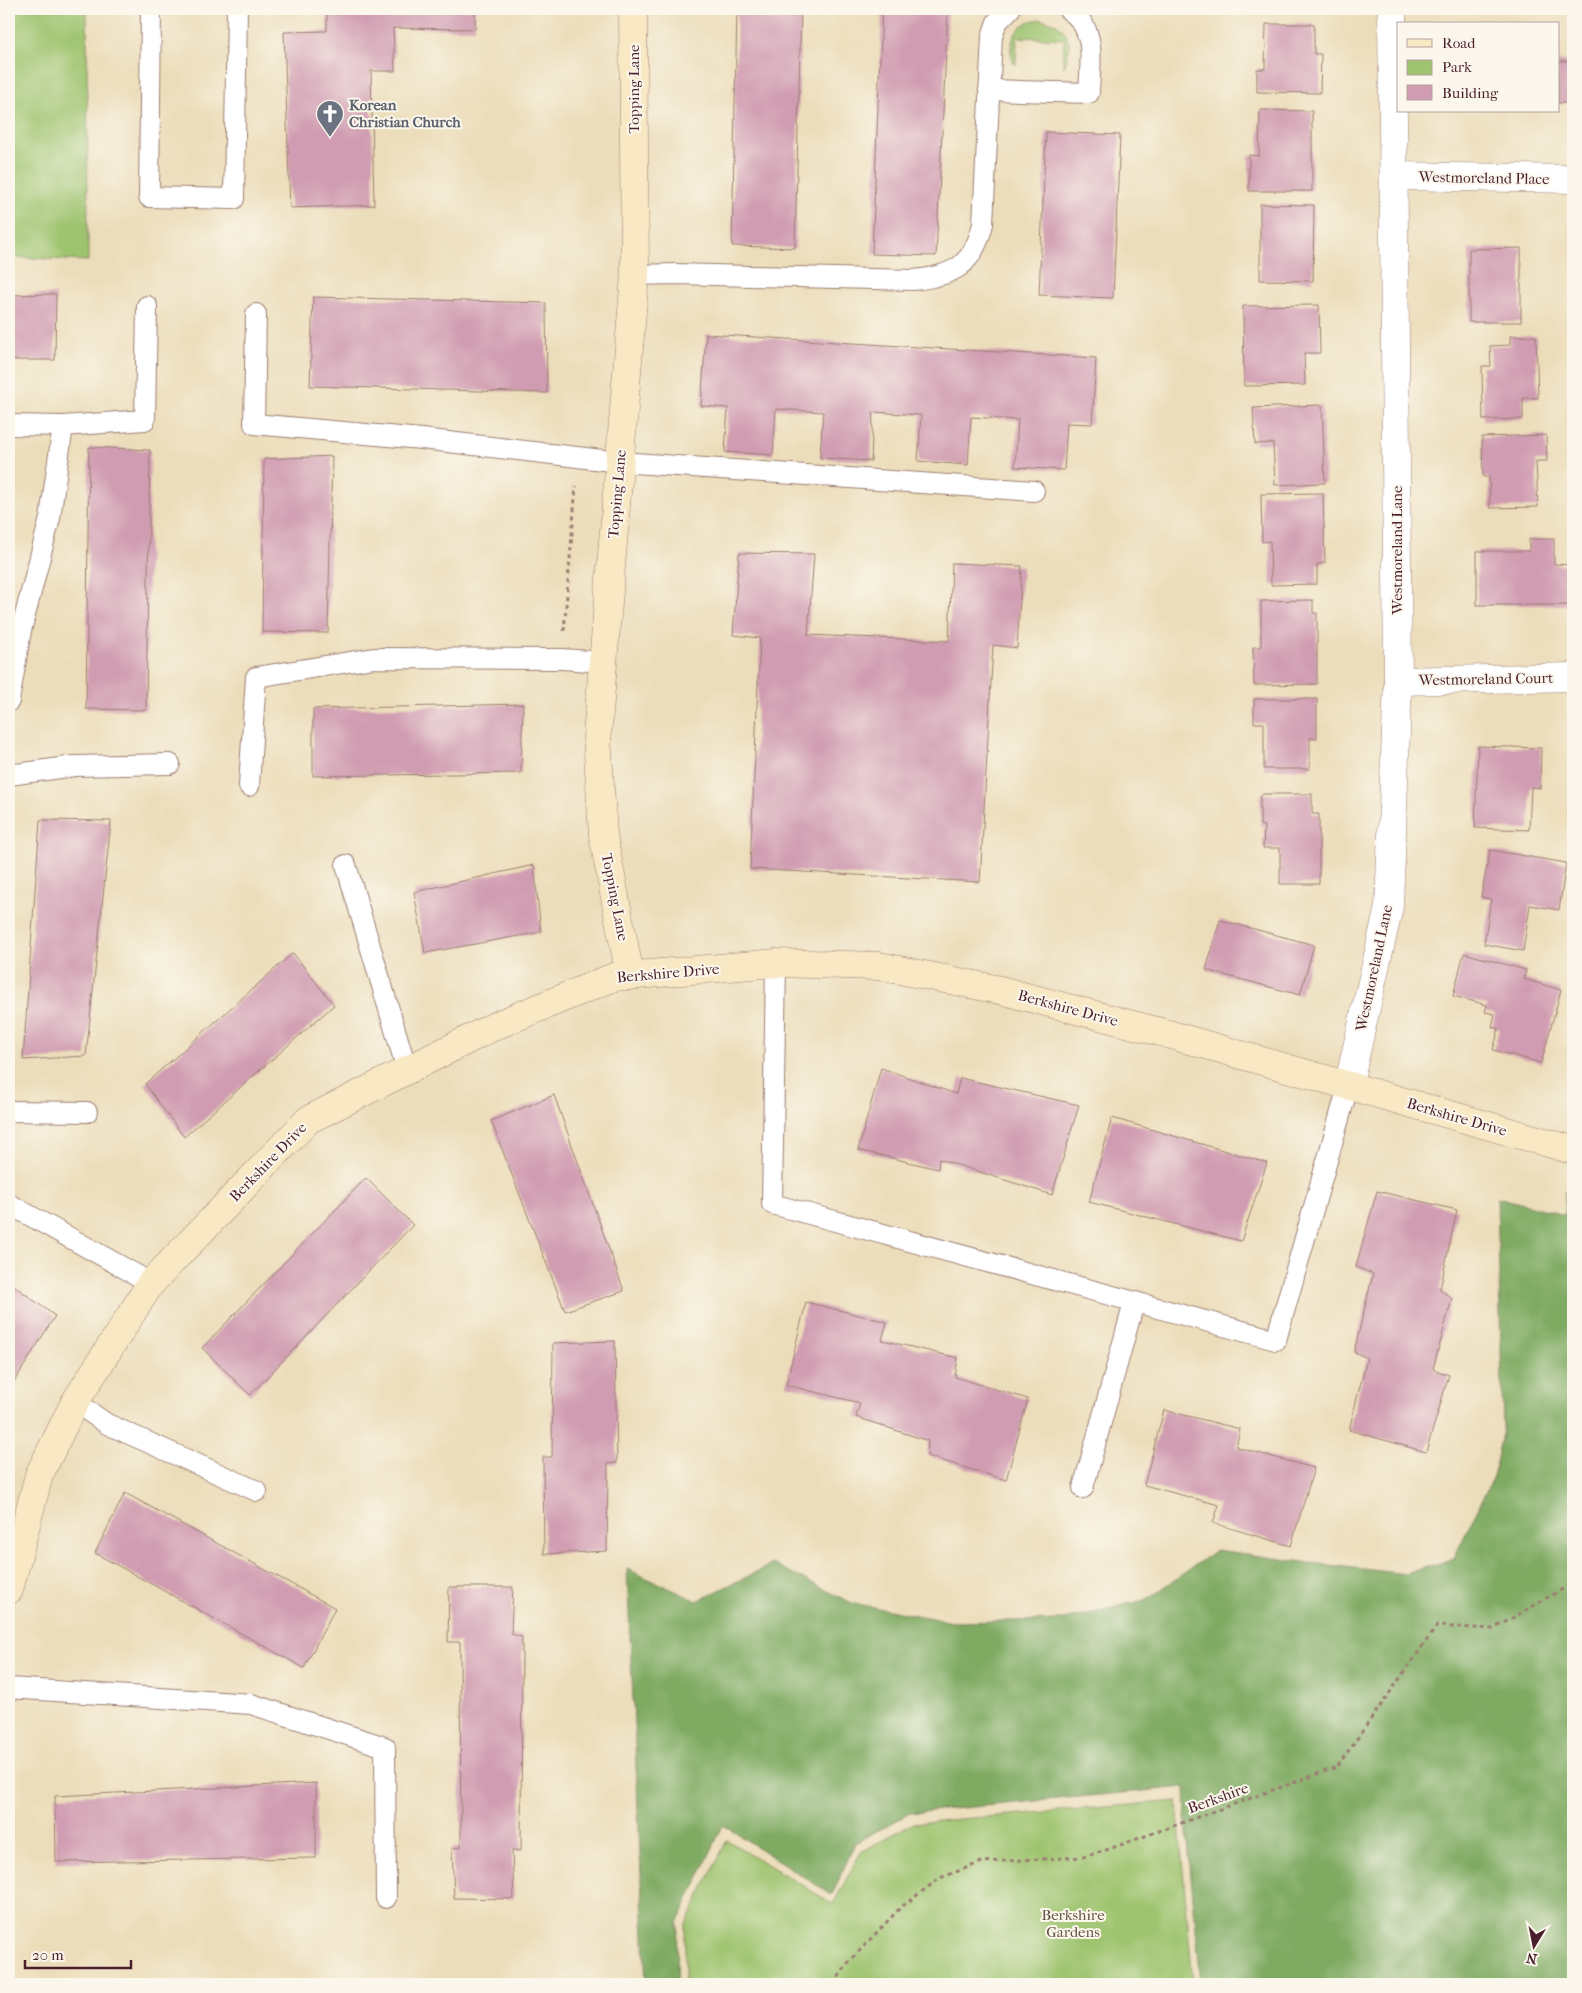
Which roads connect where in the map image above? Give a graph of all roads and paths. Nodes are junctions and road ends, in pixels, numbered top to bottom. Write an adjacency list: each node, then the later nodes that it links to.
1 (151, 9): 2 (lane)
2 (237, 9)
3 (633, 9): 10 (street, Topping Lane)
4 (1010, 9): 7 (lane)
5 (1068, 9): 7 (lane)
6 (1392, 9): 8 (street, Westmoreland Lane)
7 (989, 90): 10 (lane)
8 (1394, 176): 9 (street, Westmoreland Place); 21 (street, Westmoreland Lane)
9 (1573, 180)
10 (635, 275): 16 (street, Topping Lane)
11 (147, 306): 14 (lane)
12 (256, 314): 15 (lane)
13 (9, 426): 14 (lane)
14 (63, 426): 22 (lane)
15 (579, 458): 16 (lane); 18 (path)
16 (620, 462): 17 (lane); 19 (street, Topping Lane)
17 (1034, 491)
18 (562, 659): 19 (lane); 25 (lane)
19 (604, 662): 28 (street, Topping Lane)
20 (1573, 677): 21 (street, Westmoreland Court)
21 (1398, 682): 30 (street, Westmoreland Lane)
22 (9, 701)
23 (170, 764): 24 (lane)
24 (9, 775)
25 (249, 786)
26 (346, 865): 29 (lane)
27 (776, 963): 28 (street, Berkshire Drive); 30 (street, Berkshire Drive); 36 (lane)
28 (630, 976): 29 (street, Berkshire Drive)
29 (408, 1070): 35 (street, Berkshire Drive)
30 (1348, 1087): 33 (street, Berkshire Drive); 36 (lane)
31 (9, 1111): 32 (lane)
32 (87, 1112)
33 (1573, 1150)
34 (9, 1204): 35 (lane)
35 (151, 1283): 37 (street, Berkshire Drive)
36 (1134, 1303): 38 (lane)
37 (75, 1402): 39 (lane); 40 (street, Berkshire Drive)
38 (1083, 1488)
39 (257, 1491)
40 (14, 1551): 42 (street, Berkshire Drive)
41 (1573, 1583): 45 (path, Berkshire)
42 (9, 1590)
43 (9, 1688): 44 (lane)
44 (386, 1898)
45 (834, 1984)

